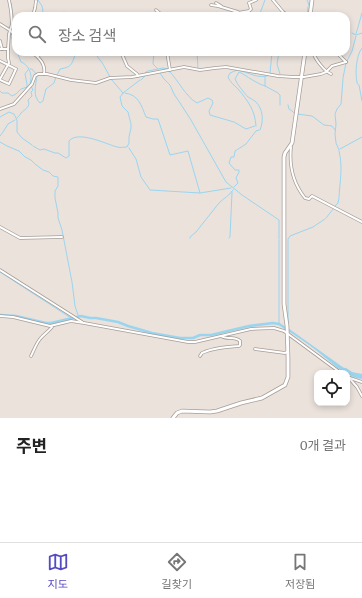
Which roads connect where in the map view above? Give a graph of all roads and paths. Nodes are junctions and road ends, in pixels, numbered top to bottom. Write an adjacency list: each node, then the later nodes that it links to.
1 (9, 0): 17 (street)
2 (256, 0): 13 (street)
3 (273, 0): 14 (street)
4 (312, 0): 15 (main road)
5 (36, 1): 10 (street)
6 (216, 3): 8 (street)
7 (211, 5): 8 (street)
8 (224, 8): 12 (street)
9 (156, 10): 11 (street)
10 (33, 12)
11 (158, 12)
12 (237, 12)
13 (247, 12)
14 (283, 12)
15 (310, 12)
16 (0, 24): 17 (street)
17 (10, 31): 18 (street); 21 (street)
18 (12, 33)
19 (0, 41): 20 (street)
20 (1, 49): 21 (street)
21 (8, 49): 29 (street)
22 (123, 56): 34 (street)
23 (168, 56): 30 (street)
24 (304, 56): 35 (main road)
25 (314, 56): 31 (street)
26 (340, 56): 31 (street)
27 (38, 57): 32 (street)
28 (0, 61): 29 (street)
29 (8, 65): 36 (street); 36 (street)
30 (170, 70): 34 (street); 35 (street)
31 (326, 72): 33 (street); 35 (street)
32 (44, 74): 34 (street); 37 (street)
33 (331, 74)
34 (138, 76)
35 (301, 77): 38 (main road)
36 (0, 80)
37 (0, 110)
38 (291, 145): 39 (street); 46 (main road)
39 (362, 222)
40 (0, 227): 41 (street)
41 (62, 237)
42 (0, 270): 44 (street)
43 (0, 316): 45 (street)
44 (82, 322): 45 (street); 47 (street)
45 (52, 326): 50 (street)
46 (287, 333): 47 (street); 49 (main road); 52 (street)
47 (221, 336): 51 (street)
48 (255, 349): 49 (street)
49 (288, 352): 57 (main road)
50 (32, 356)
51 (200, 356)
52 (337, 370)
53 (350, 379): 55 (street)
54 (350, 380): 56 (street)
55 (362, 382)
56 (362, 396)
57 (173, 418)

